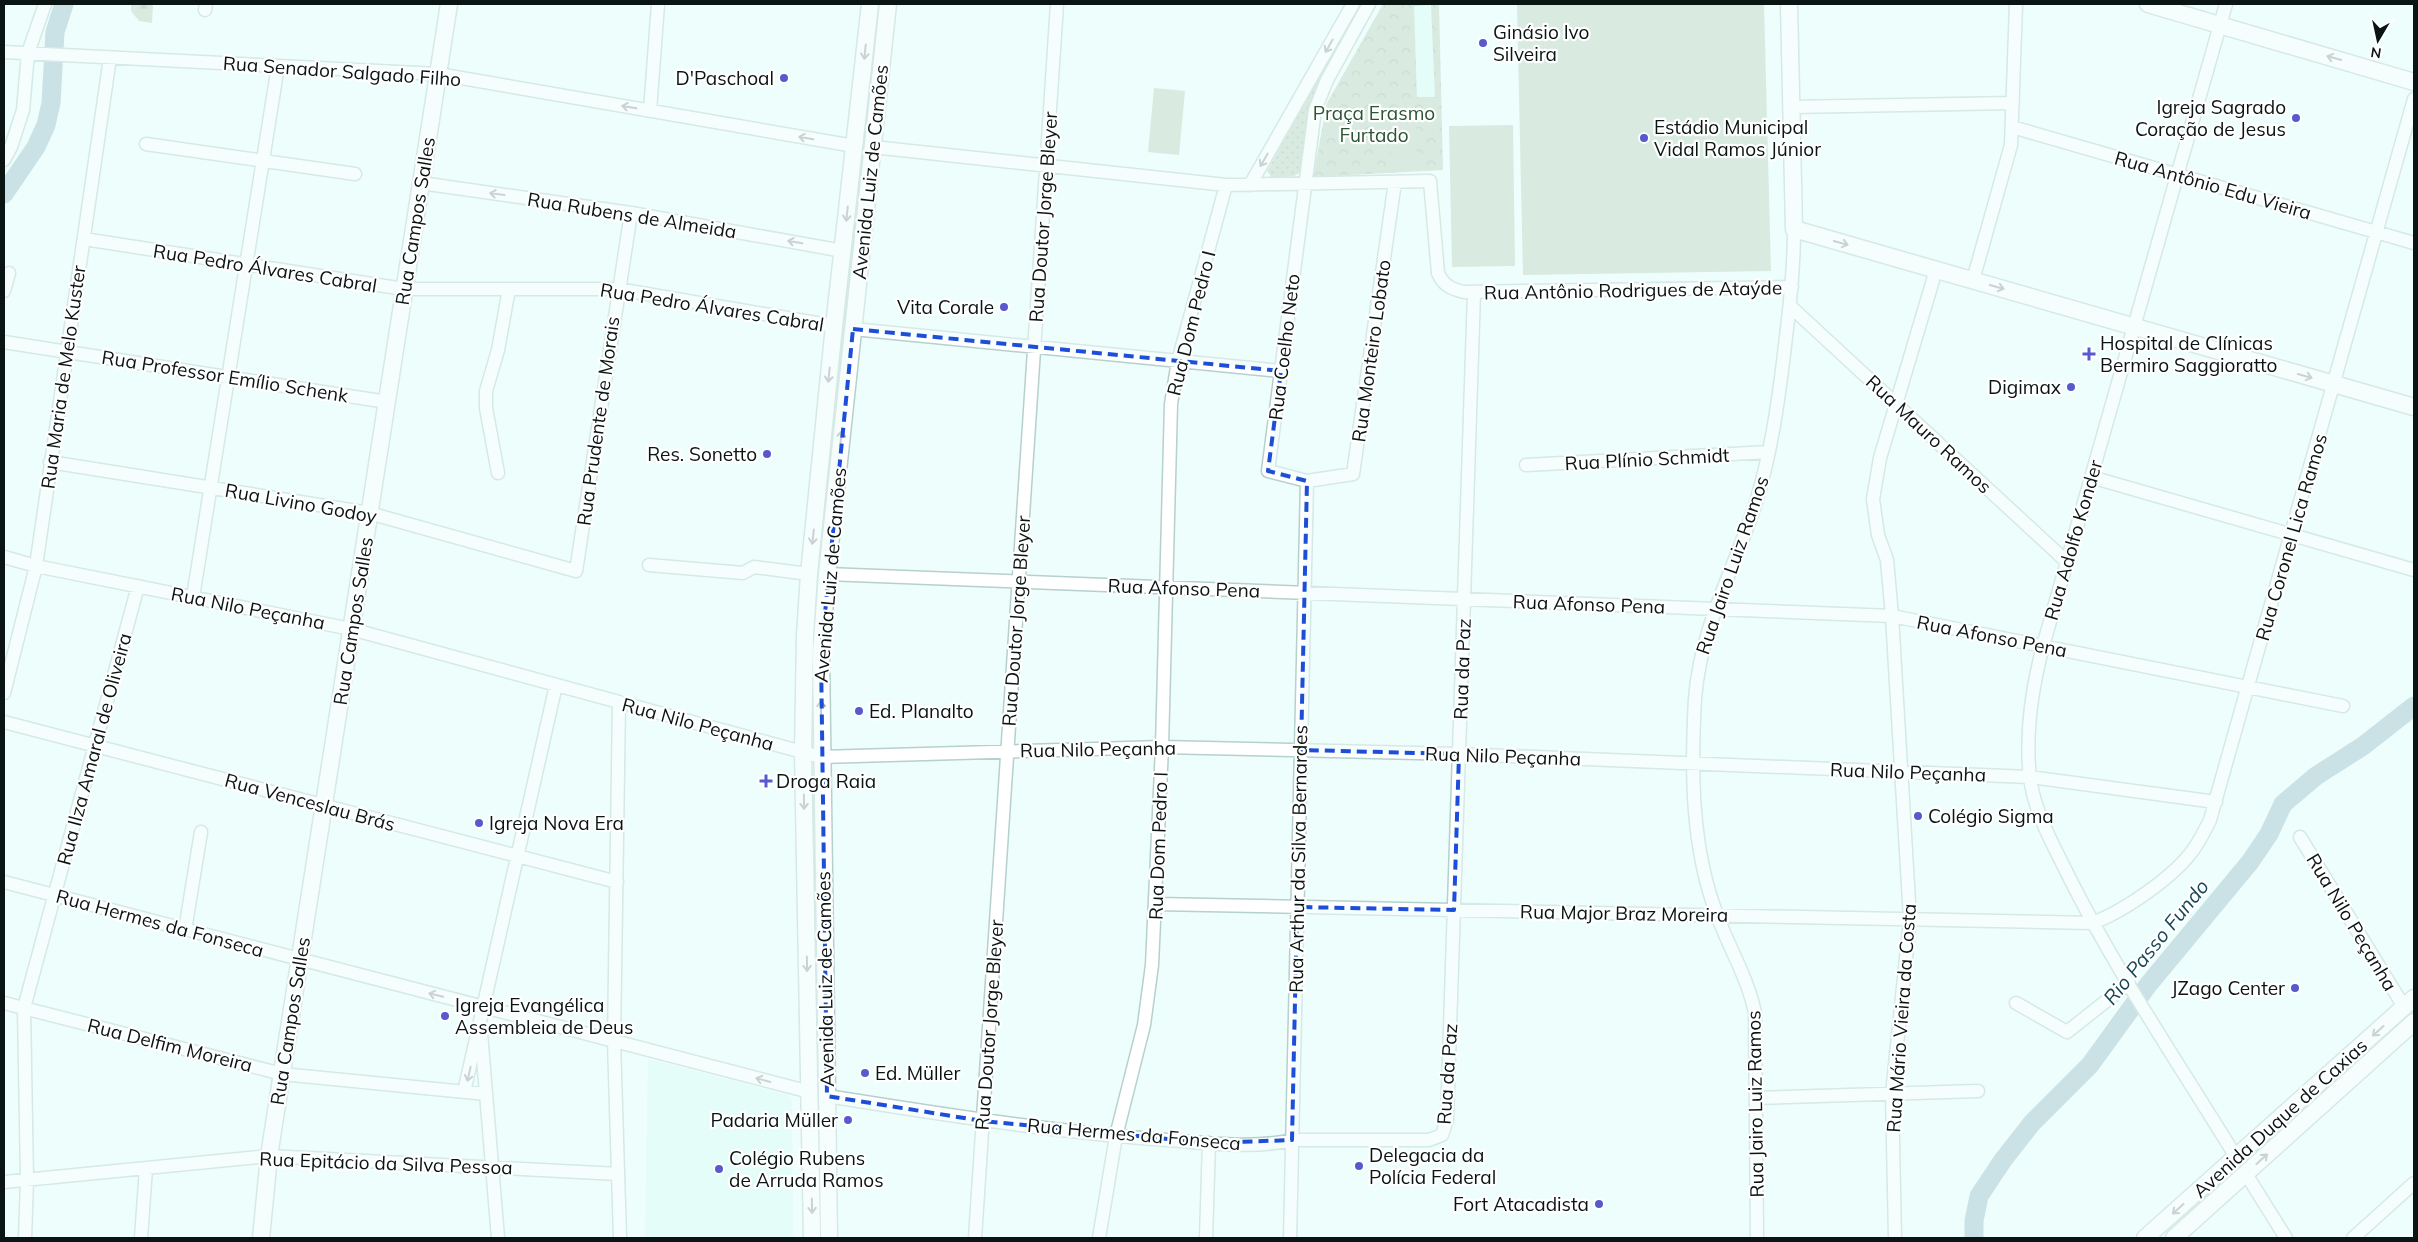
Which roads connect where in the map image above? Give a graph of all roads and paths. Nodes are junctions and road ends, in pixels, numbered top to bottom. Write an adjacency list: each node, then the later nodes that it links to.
1 (45, 4): 15 (street)
2 (449, 4): 18 (main road, Rua Campos Salles)
3 (658, 4): 23 (street)
4 (870, 4): 26 (main road, Avenida Luiz de Camões, one-way to 26)
5 (888, 4): 27 (main road, Avenida Luiz de Camões)
6 (1057, 4): 30 (street, Rua Doutor Jorge Bleyer)
7 (1353, 4): 37 (street, one-way to 37)
8 (1369, 4): 35 (street, Rua Coelho Neto)
9 (1789, 4): 22 (main road, Rua Jairo Luiz Ramos)
10 (2016, 4): 21 (street)
11 (2148, 4): 13 (main road)
12 (2226, 4): 13 (street, Rua Adolfo Konder)
13 (2220, 25): 19 (main road, one-way to 13); 32 (street, Rua Adolfo Konder)
14 (4, 52): 15 (street, Rua Senador Salgado Filho)
15 (33, 54): 16 (street, Rua Senador Salgado Filho); 28 (street)
16 (110, 58): 17 (street, Rua Senador Salgado Filho); 41 (street, Rua Maria de Melo Kuster)
17 (278, 66): 18 (street, Rua Senador Salgado Filho); 29 (street)
18 (438, 74): 23 (street, Rua Senador Salgado Filho, one-way to 18); 34 (main road, Rua Campos Salles)
19 (2414, 82)
20 (2414, 100): 40 (street, Rua Coronel Lica Ramos)
21 (2013, 103): 22 (street); 24 (street)
22 (1792, 107): 39 (main road, Rua Jairo Luiz Ramos)
23 (650, 111): 26 (street, Rua Senador Salgado Filho, one-way to 23)
24 (2012, 127): 32 (street, Rua Antônio Edu Vieira); 47 (street)
25 (146, 144): 29 (street)
26 (854, 146): 43 (main road, Avenida Luiz de Camões, one-way to 43)
27 (873, 147): 30 (street); 57 (main road, Avenida Luiz de Camões)
28 (4, 160)
29 (264, 160): 31 (street); 44 (street)
30 (1046, 166): 36 (street); 59 (street, Rua Doutor Jorge Bleyer)
31 (355, 174)
32 (2178, 175): 40 (street, Rua Antônio Edu Vieira); 56 (street, Rua Adolfo Konder)
33 (1395, 182): 35 (street); 53 (street); 73 (street, Rua Monteiro Lobato)
34 (421, 183): 38 (street, Rua Rubens de Almeida, one-way to 34); 49 (main road, Rua Campos Salles)
35 (1305, 184): 37 (street); 62 (street, Rua Coelho Neto)
36 (1226, 185): 37 (street); 61 (street, Rua Dom Pedro I)
37 (1250, 185)
38 (631, 213): 43 (street, Rua Rubens de Almeida, one-way to 38); 51 (street, Rua Prudente de Morais)
39 (1794, 229): 45 (main road, one-way to 45); 48 (street, Rua Jairo Luiz Ramos)
40 (2377, 232): 42 (street, Rua Antônio Edu Vieira); 64 (street, Rua Coronel Lica Ramos)
41 (84, 239): 44 (street, Rua Pedro Álvares Cabral); 60 (street, Rua Maria de Melo Kuster)
42 (2414, 243)
43 (843, 251): 55 (main road, Avenida Luiz de Camões)
44 (247, 265): 49 (street, Rua Pedro Álvares Cabral); 63 (street)
45 (1936, 270): 47 (main road); 66 (street, Rua Mário Vieira da Costa)
46 (9, 273): 52 (street)
47 (1973, 280): 56 (main road, one-way to 56)
48 (1792, 287): 53 (street, Rua Antônio Rodrigues de Ataýde); 54 (street, Rua Jairo Luiz Ramos)
49 (404, 289): 50 (street, Rua Pedro Álvares Cabral); 65 (main road, Rua Campos Salles)
50 (509, 289): 51 (street, Rua Pedro Álvares Cabral); 71 (street)
51 (618, 289): 55 (street, Rua Pedro Álvares Cabral); 82 (street, Rua Prudente de Morais)
52 (4, 291)
53 (1474, 292): 90 (street, Rua da Paz)
54 (1790, 306): 66 (street, Rua Mauro Ramos); 68 (street, Rua Jairo Luiz Ramos)
55 (834, 326): 83 (main road, Avenida Luiz de Camões, one-way to 83)
56 (2134, 327): 64 (main road, one-way to 64); 72 (street, Rua Adolfo Konder)
57 (853, 329): 59 (street); 84 (main road, Avenida Luiz de Camões, one-way to 57)
58 (4, 342): 60 (street, Rua Professor Emílio Schenk)
59 (1034, 347): 61 (street); 85 (street, Rua Doutor Jorge Bleyer)
60 (65, 352): 63 (street, Rua Professor Emílio Schenk); 69 (street, Rua Maria de Melo Kuster)
61 (1178, 361): 62 (street); 87 (street, Rua Dom Pedro I)
62 (1281, 371): 73 (street, Rua Coelho Neto)
63 (229, 377): 65 (street, Rua Professor Emílio Schenk); 74 (street)
64 (2334, 384): 67 (main road); 76 (street, Rua Coronel Lica Ramos)
65 (387, 402): 75 (main road, Rua Campos Salles)
66 (1895, 403): 78 (street, Rua Mauro Ramos); 92 (street, Rua Mário Vieira da Costa)
67 (2414, 407)
68 (1769, 452): 70 (street, Rua Plínio Schmidt); 91 (street, Rua Jairo Luiz Ramos)
69 (50, 462): 74 (street, Rua Livino Godoy); 80 (street, Rua Maria de Melo Kuster)
70 (1526, 465)
71 (498, 474)
72 (2091, 477): 76 (street); 78 (street, Rua Adolfo Konder)
73 (1307, 481): 88 (street, Rua Arthur da Silva Bernardes)
74 (211, 487): 75 (street, Rua Livino Godoy); 89 (street)
75 (370, 513): 82 (street, Rua Livino Godoy); 93 (main road, Rua Campos Salles)
76 (2291, 534): 81 (street); 96 (street, Rua Coronel Lica Ramos)
77 (4, 557): 80 (street, Rua Nilo Peçanha)
78 (2067, 562): 94 (street, Rua Adolfo Konder)
79 (649, 564): 83 (street)
80 (36, 566): 86 (street, Rua Nilo Peçanha); 97 (street, Rua Maria de Melo Kuster)
81 (2414, 570)
82 (576, 571)
83 (809, 574): 105 (main road, Avenida Luiz de Camões)
84 (827, 574): 85 (street, Rua Afonso Pena); 107 (main road, Avenida Luiz de Camões, one-way to 84)
85 (1019, 582): 87 (street, Rua Afonso Pena); 104 (street, Rua Doutor Jorge Bleyer)
86 (138, 586): 89 (street, Rua Nilo Peçanha); 101 (street, Rua Ilza Amaral de Oliveira)
87 (1165, 587): 88 (street, Rua Afonso Pena); 102 (street, Rua Dom Pedro I)
88 (1304, 593): 90 (street, Rua Afonso Pena); 103 (street, Rua Arthur da Silva Bernardes)
89 (193, 597): 93 (street, Rua Nilo Peçanha)
90 (1464, 599): 91 (street, Rua Afonso Pena); 106 (street, Rua da Paz)
91 (1714, 609): 92 (street, Rua Afonso Pena); 108 (street, Rua Jairo Luiz Ramos)
92 (1892, 616): 94 (street, Rua Afonso Pena); 109 (street, Rua Mário Vieira da Costa)
93 (351, 629): 95 (street, Rua Nilo Peçanha); 112 (main road, Rua Campos Salles)
94 (2043, 646): 96 (street, Rua Afonso Pena); 110 (street, Rua Adolfo Konder)
95 (556, 685): 98 (street, Rua Nilo Peçanha); 115 (street)
96 (2248, 687): 99 (street, Rua Afonso Pena); 111 (street, Rua Coronel Lica Ramos)
97 (4, 693)
98 (619, 702): 105 (street, Rua Nilo Peçanha); 117 (street)
99 (2343, 706)
100 (4, 722): 101 (street, Rua Venceslau Brás)
101 (95, 746): 112 (street, Rua Venceslau Brás); 118 (street, Rua Ilza Amaral de Oliveira)
102 (1162, 747): 103 (street, Rua Nilo Peçanha); 104 (street, Rua Nilo Peçanha); 119 (street, Rua Dom Pedro I)
103 (1301, 750): 106 (street, Rua Nilo Peçanha); 120 (street, Rua Arthur da Silva Bernardes)
104 (1008, 751): 107 (street, Rua Nilo Peçanha); 144 (street, Rua Doutor Jorge Bleyer)
105 (804, 753): 107 (street, Rua Nilo Peçanha); 139 (main road, Avenida Luiz de Camões, one-way to 139)
106 (1459, 754): 108 (street, Rua Nilo Peçanha); 121 (street, Rua da Paz)
107 (821, 756): 142 (main road, Avenida Luiz de Camões)
108 (1694, 763): 109 (street, Rua Nilo Peçanha); 122 (street, Rua Jairo Luiz Ramos)
109 (1903, 772): 110 (street, Rua Nilo Peçanha); 123 (street, Rua Mário Vieira da Costa)
110 (2030, 776): 111 (street, Rua Nilo Peçanha); 124 (street, Rua Adolfo Konder)
111 (2216, 802): 124 (street, Rua Coronel Lica Ramos)
112 (324, 806): 115 (street, Rua Venceslau Brás); 126 (main road, Rua Campos Salles)
113 (201, 832): 125 (street)
114 (2300, 837): 130 (street, Rua Nilo Peçanha)
115 (518, 856): 117 (street, Rua Venceslau Brás); 131 (street)
116 (4, 882): 118 (street, Rua Hermes da Fonseca)
117 (617, 882): 135 (street)
118 (55, 896): 125 (street, Rua Hermes da Fonseca); 132 (street, Rua Ilza Amaral de Oliveira)
119 (1156, 904): 120 (street, Rua Major Braz Moreira); 146 (street, Rua Dom Pedro I)
120 (1297, 907): 121 (street, Rua Major Braz Moreira); 147 (street, Rua Arthur da Silva Bernardes)
121 (1454, 910): 122 (street, Rua Major Braz Moreira); 145 (street, Rua da Paz)
122 (1717, 915): 123 (street, Rua Major Braz Moreira); 143 (street, Rua Jairo Luiz Ramos)
123 (1910, 919): 124 (street, Rua Major Braz Moreira); 141 (street, Rua Mário Vieira da Costa)
124 (2092, 923): 127 (street, Rua Adolfo Konder)
125 (186, 930): 126 (street, Rua Hermes da Fonseca)
126 (300, 960): 131 (street, Rua Hermes da Fonseca, one-way to 126); 136 (main road, Rua Campos Salles)
127 (2136, 994): 129 (street); 150 (street, Rua Adolfo Konder)
128 (4, 1003): 132 (street, Rua Delfim Moreira)
129 (2016, 1003)
130 (2409, 1003): 150 (main road, Avenida Duque de Caxias, one-way to 150)
131 (484, 1007): 133 (street); 135 (street, Rua Hermes da Fonseca)
132 (24, 1008): 136 (street, Rua Delfim Moreira); 155 (street, Rua Ilza Amaral de Oliveira)
133 (480, 1021): 138 (street, one-way to 138); 140 (street)
134 (2414, 1023): 154 (main road, Avenida Duque de Caxias, one-way to 134)
135 (614, 1041): 139 (street, Rua Hermes da Fonseca, one-way to 135); 153 (street)
136 (282, 1074): 138 (street, Rua Delfim Moreira); 149 (main road, Rua Campos Salles)
137 (1978, 1091): 141 (street)
138 (464, 1092): 140 (street, Rua Delfim Moreira)
139 (810, 1092): 163 (main road, Avenida Luiz de Camões, one-way to 163)
140 (486, 1094): 152 (street)
141 (1892, 1094): 143 (street); 170 (street, Rua Mário Vieira da Costa)
142 (826, 1096): 144 (street, Rua Hermes da Fonseca); 164 (main road, Avenida Luiz de Camões)
143 (1756, 1098): 169 (street, Rua Jairo Luiz Ramos)
144 (983, 1121): 146 (street, Rua Hermes da Fonseca); 165 (street, Rua Doutor Jorge Bleyer)
145 (1442, 1135): 147 (street, Rua Hermes da Fonseca)
146 (1116, 1136): 148 (street, Rua Hermes da Fonseca); 166 (street, Rua Dom Pedro I)
147 (1292, 1140): 148 (street, Rua Hermes da Fonseca); 168 (street, Rua Arthur da Silva Bernardes)
148 (1210, 1143): 167 (street)
149 (269, 1156): 151 (street, Rua Epitácio da Silva Pessoa); 152 (street, Rua Epitácio da Silva Pessoa); 160 (main road, Rua Campos Salles)
150 (2236, 1157): 171 (main road, Avenida Duque de Caxias, one-way to 171)
151 (146, 1168): 155 (street, Rua Epitácio da Silva Pessoa); 159 (street)
152 (492, 1168): 153 (street, Rua Epitácio da Silva Pessoa); 161 (street)
153 (618, 1174): 162 (street)
154 (2246, 1174): 172 (main road, Avenida Duque de Caxias); 173 (street)
155 (27, 1180): 156 (street, Rua Epitácio da Silva Pessoa); 158 (street, Rua Ilza Amaral de Oliveira)
156 (4, 1182)
157 (2414, 1183): 174 (street)
158 (25, 1238)
159 (141, 1238)
160 (261, 1238)
161 (498, 1238)
162 (620, 1238)
163 (812, 1238)
164 (829, 1238)
165 (975, 1238)
166 (1099, 1238)
167 (1206, 1238)
168 (1290, 1238)
169 (1757, 1238)
170 (1895, 1238)
171 (2146, 1238)
172 (2174, 1238)
173 (2286, 1238)
174 (2353, 1238)

